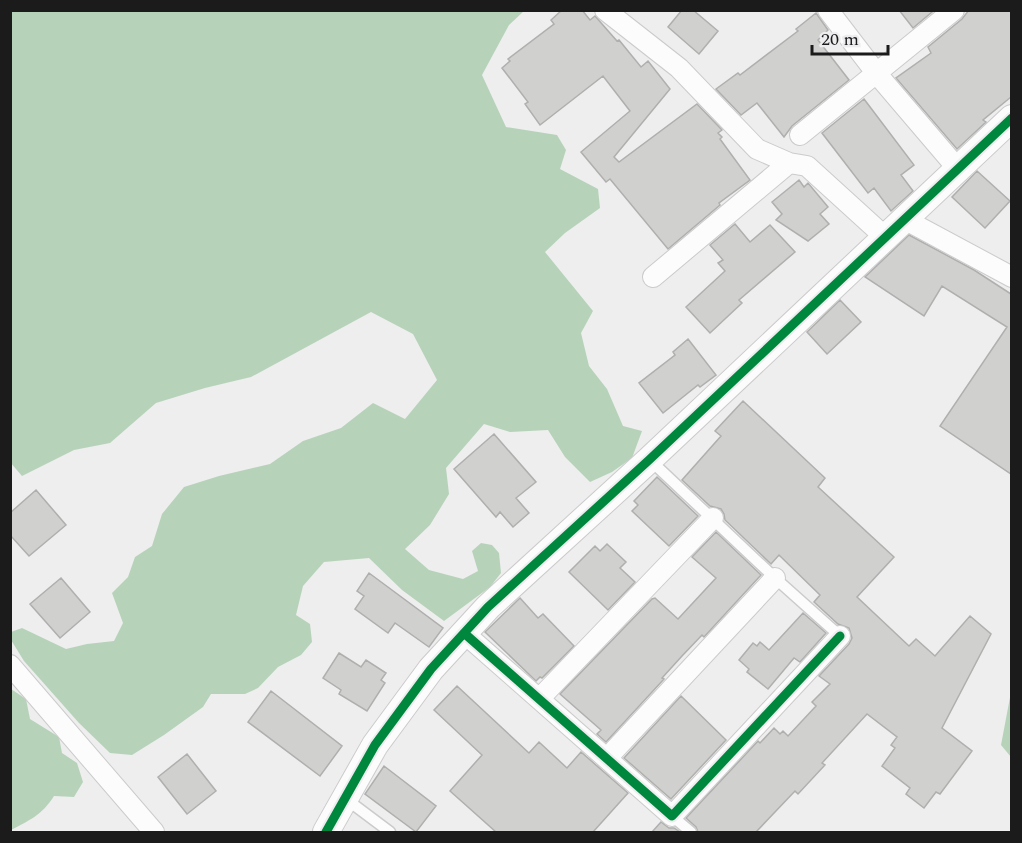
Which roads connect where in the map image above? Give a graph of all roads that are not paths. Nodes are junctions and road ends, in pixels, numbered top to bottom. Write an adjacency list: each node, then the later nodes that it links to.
1 (605, 10): 7 (street)
2 (828, 10): 4 (street)
3 (954, 10): 4 (street)
4 (877, 74): 6 (street); 8 (street)
5 (1011, 118): 8 (street)
6 (800, 135)
7 (789, 163): 10 (street); 11 (street)
8 (958, 169): 9 (street)
9 (904, 219): 10 (street); 12 (street)
10 (885, 237): 13 (street)
11 (653, 277)
12 (1011, 277)
13 (649, 460): 14 (lane); 16 (street)
14 (713, 518): 15 (lane); 19 (street)
15 (775, 578): 17 (lane); 20 (street)
16 (464, 633): 19 (street); 21 (street)
17 (840, 636): 22 (street)
18 (10, 665): 23 (street)
19 (539, 699): 20 (street)
20 (607, 758): 22 (street)
21 (345, 798): 24 (street); 25 (lane)
22 (672, 816): 26 (lane)
23 (154, 832)
24 (326, 832)
25 (390, 832)
26 (691, 832)

